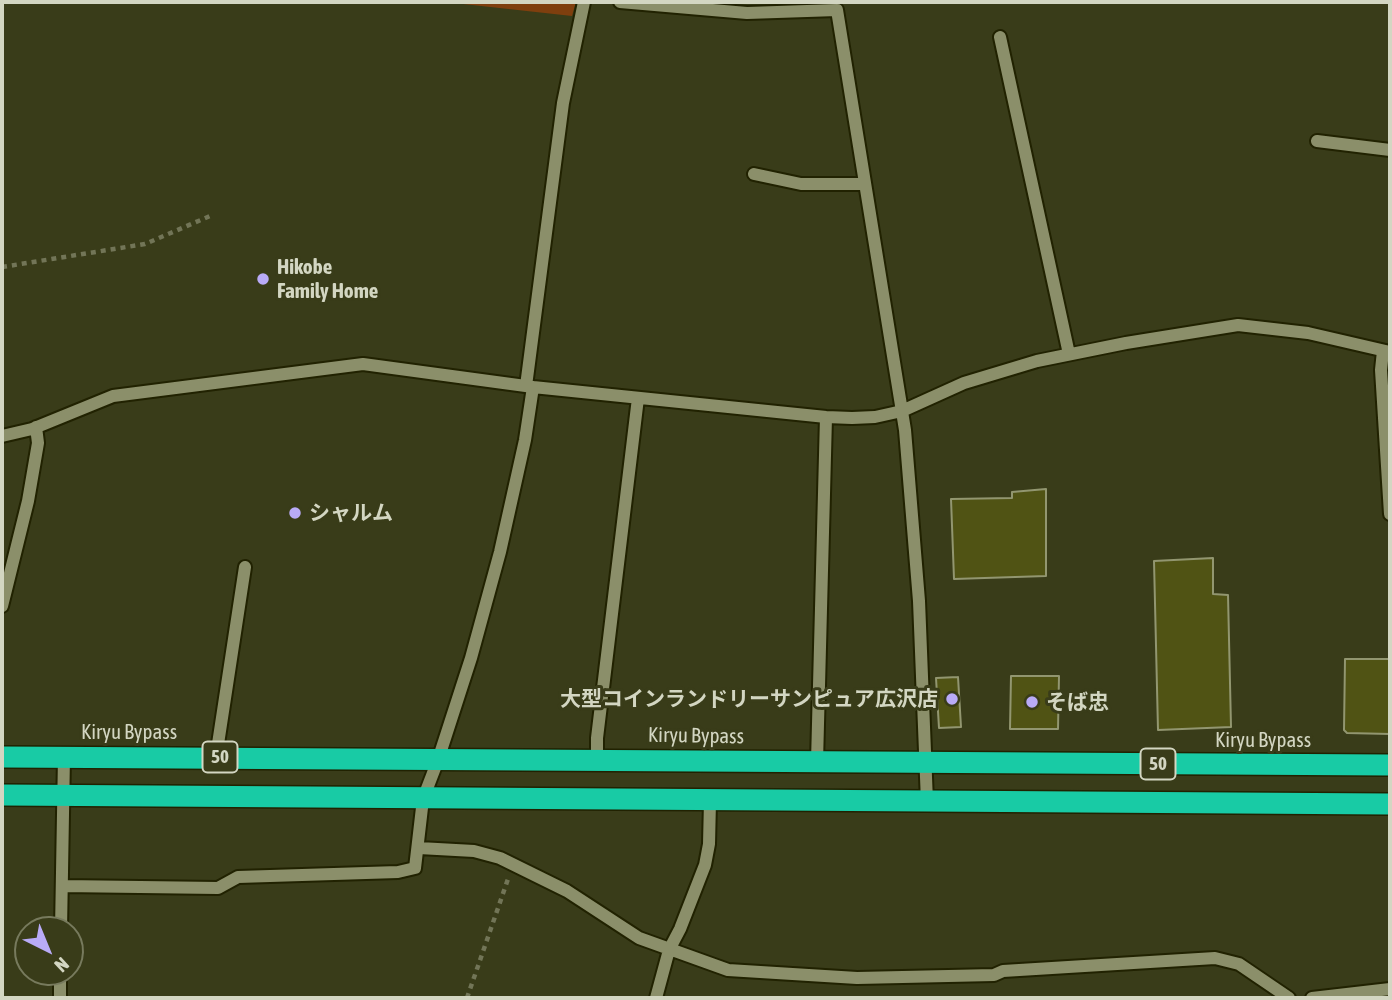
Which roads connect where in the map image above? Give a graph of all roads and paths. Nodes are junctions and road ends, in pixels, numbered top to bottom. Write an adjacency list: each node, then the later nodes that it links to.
1 (584, 2): 12 (street)
2 (621, 2): 7 (street)
3 (1000, 37): 11 (street)
4 (1317, 141): 5 (street)
5 (1390, 150)
6 (754, 174): 7 (street)
7 (864, 184): 14 (street)
8 (210, 216): 9 (path)
9 (2, 267)
10 (1386, 352): 11 (street); 18 (street)
11 (1069, 355): 14 (street)
12 (529, 386): 13 (street); 16 (street); 25 (street)
13 (638, 398): 15 (street); 24 (street)
14 (902, 411): 15 (street); 27 (street)
15 (826, 417): 26 (street)
16 (37, 426): 17 (street); 20 (street)
17 (2, 436)
18 (1390, 514)
19 (245, 567): 23 (street)
20 (2, 606)
21 (64, 756): 22 (highway, Kiryu Bypass / 50); 23 (highway, Kiryu Bypass / 50); 30 (street)
22 (2, 757)
23 (216, 757): 25 (highway, Kiryu Bypass / 50)
24 (597, 759): 25 (highway, Kiryu Bypass / 50); 26 (highway, Kiryu Bypass / 50)
25 (438, 760): 31 (street)
26 (817, 762): 27 (highway, Kiryu Bypass / 50)
27 (926, 763): 28 (highway, Kiryu Bypass / 50); 33 (street)
28 (1390, 765)
29 (2, 795): 30 (highway, 50)
30 (63, 795): 31 (highway, 50); 37 (street)
31 (423, 799): 32 (highway, 50); 35 (street)
32 (710, 801): 33 (highway, 50); 39 (street)
33 (927, 802): 34 (highway, 50)
34 (1390, 804)
35 (419, 848): 36 (street); 37 (street)
36 (513, 865): 39 (street); 41 (path)
37 (62, 886): 38 (street)
38 (61, 916)
39 (669, 950): 42 (street); 43 (street)
40 (1390, 989): 44 (street)
41 (467, 998)
42 (656, 998)
43 (1289, 998)
44 (1312, 998)

